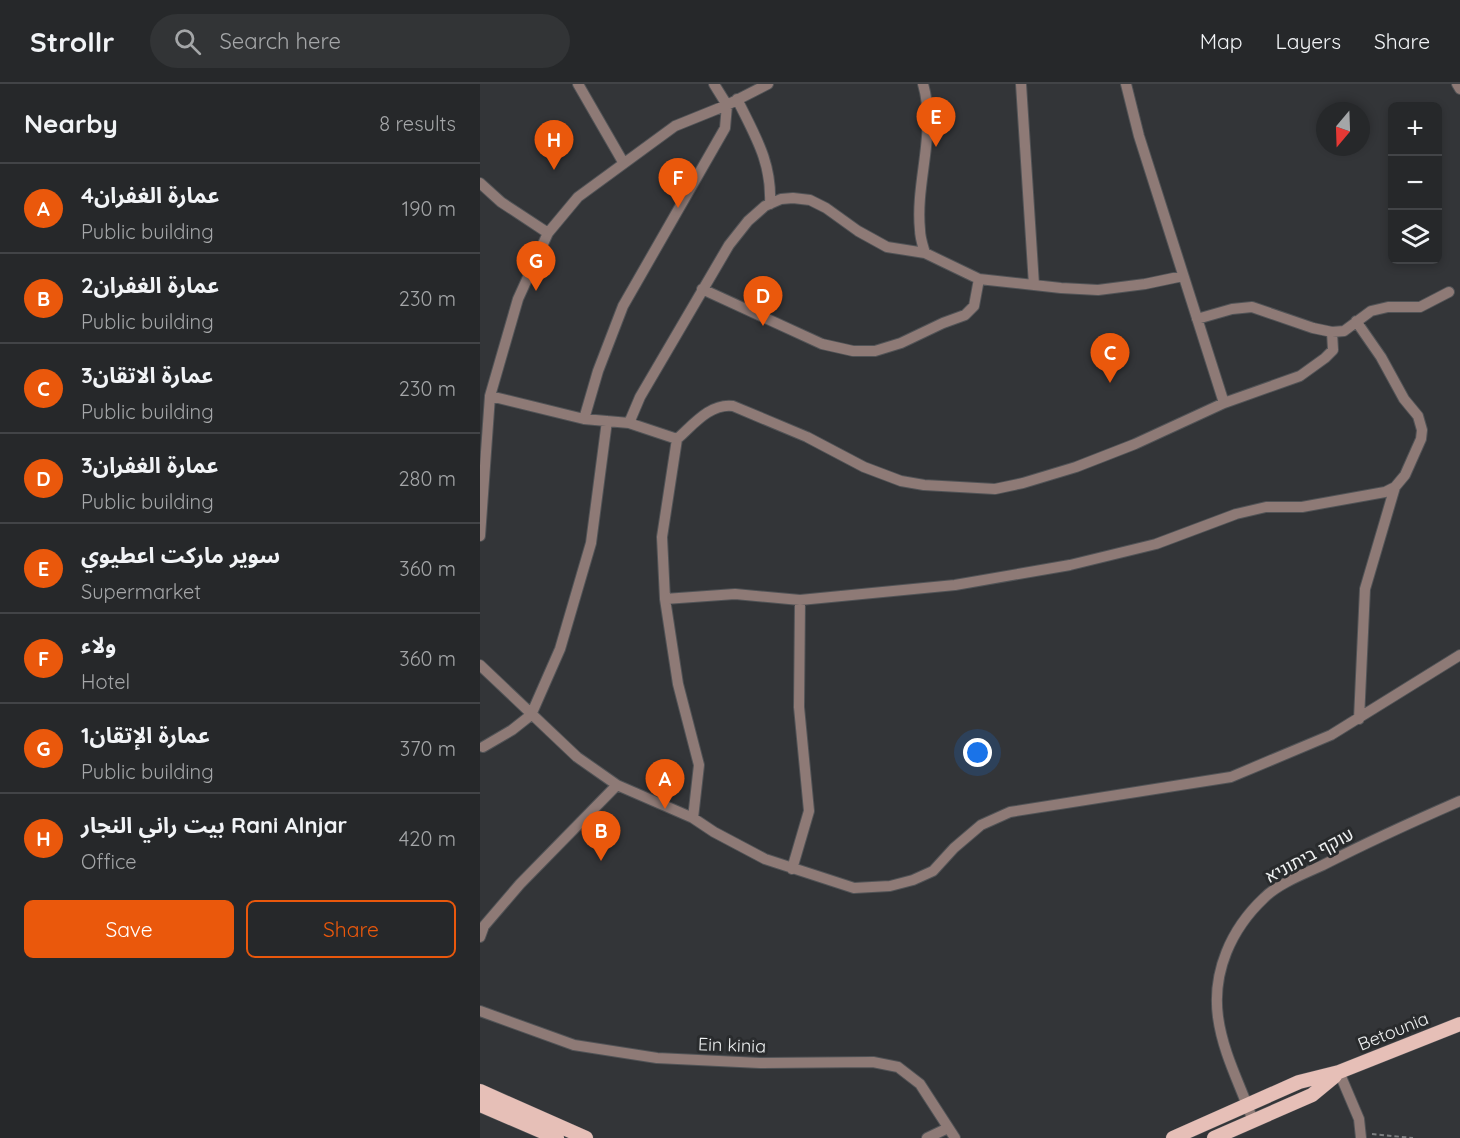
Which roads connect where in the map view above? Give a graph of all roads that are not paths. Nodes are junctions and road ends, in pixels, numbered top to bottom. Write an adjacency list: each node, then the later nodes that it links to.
1 (578, 84): 10 (street)
2 (714, 84): 9 (street)
3 (768, 84): 9 (street)
4 (922, 84): 14 (street)
5 (1021, 84): 17 (street)
6 (1126, 84): 15 (street)
7 (1457, 84): 8 (street)
8 (1460, 89)
9 (732, 102): 10 (street); 12 (street); 25 (street)
10 (623, 162): 13 (street)
11 (480, 183): 13 (street)
12 (770, 204): 14 (street); 18 (street)
13 (548, 233): 23 (street)
14 (925, 253): 16 (street)
15 (1183, 276): 17 (street); 20 (street)
16 (979, 279): 17 (street); 18 (street)
17 (1034, 285)
18 (702, 289): 27 (street)
19 (1449, 292): 21 (street)
20 (1197, 320): 22 (street); 24 (street)
21 (1356, 321): 22 (street); 29 (street)
22 (1332, 332): 24 (street)
23 (490, 396): 25 (street); 30 (street)
24 (1224, 403): 28 (street)
25 (584, 419): 26 (street)
26 (607, 421): 27 (street); 35 (street)
27 (629, 423): 28 (street)
28 (677, 439): 31 (street)
29 (1395, 487): 32 (street); 36 (street)
30 (480, 536)
31 (665, 599): 32 (street); 40 (street)
32 (800, 600): 41 (street)
33 (1460, 655): 36 (street)
34 (480, 665): 35 (street)
35 (531, 715): 37 (street); 38 (street)
36 (1359, 719): 41 (street)
37 (483, 747)
38 (617, 785): 40 (street); 42 (street)
39 (1460, 801): 48 (street, עוקף ביתוניא)
40 (693, 818): 41 (street)
41 (792, 869)
42 (480, 937)
43 (480, 1011): 50 (street, Ein kinia)
44 (1460, 1024): 45 (main road, Betounia)
45 (1339, 1072): 48 (main road); 49 (main road); 51 (street)
46 (480, 1091): 53 (main road)
47 (480, 1105): 52 (main road)
48 (1248, 1105): 49 (street, עוקף ביתוניא); 56 (main road)
49 (1253, 1121): 57 (main road)
50 (948, 1128): 54 (street); 55 (street, Ein kinia)
51 (1361, 1136)
52 (557, 1138)
53 (586, 1138)
54 (927, 1138)
55 (955, 1138)
56 (1173, 1138)
57 (1214, 1138)

